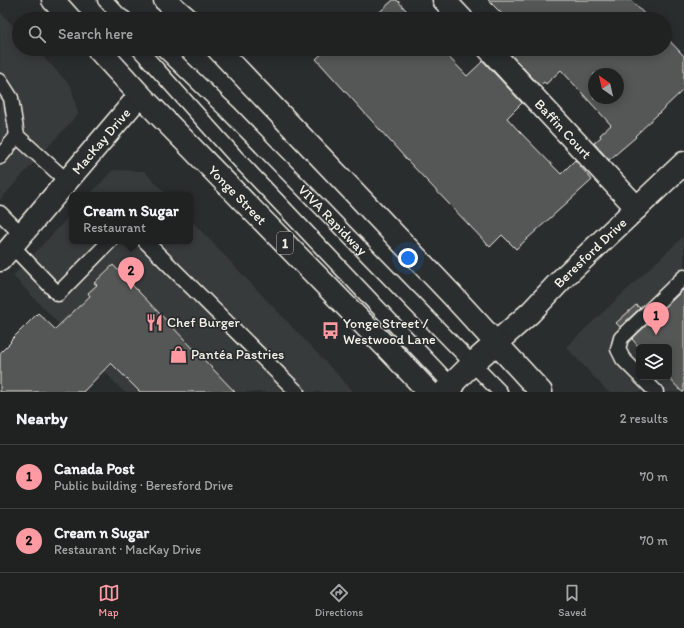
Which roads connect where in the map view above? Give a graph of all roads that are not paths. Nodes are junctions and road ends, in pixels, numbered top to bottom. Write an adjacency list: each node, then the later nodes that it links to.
1 (52, 0): 5 (main road)
2 (105, 0): 6 (lane)
3 (165, 0): 7 (main road)
4 (444, 0): 8 (main road)
5 (63, 12)
6 (116, 12)
7 (179, 12)
8 (455, 12)
9 (104, 56): 15 (main road, Yonge Street / 1)
10 (145, 56): 30 (lane, VIVA Rapidway)
11 (170, 56): 27 (lane, VIVA Rapidway)
12 (225, 56): 26 (main road)
13 (495, 56): 20 (main road, Baffin Court)
14 (0, 81): 16 (lane)
15 (140, 95): 19 (main road, MacKay Drive); 32 (main road, Yonge Street / 1)
16 (16, 136): 17 (lane); 19 (lane)
17 (0, 157)
18 (684, 163): 20 (main road, Beresford Drive)
19 (67, 181): 24 (main road, MacKay Drive)
20 (636, 208): 26 (main road, Beresford Drive)
21 (0, 213): 24 (lane)
22 (107, 244): 24 (lane)
23 (148, 244): 31 (lane)
24 (11, 247)
25 (684, 277): 28 (lane)
26 (496, 344): 27 (main road, Beresford Drive); 34 (main road)
27 (472, 364): 30 (main road, Beresford Drive); 33 (lane, VIVA Rapidway)
28 (636, 372)
29 (644, 380): 35 (lane)
30 (451, 389)
31 (297, 392)
32 (429, 392)
33 (500, 392)
34 (541, 392)
35 (656, 392)

